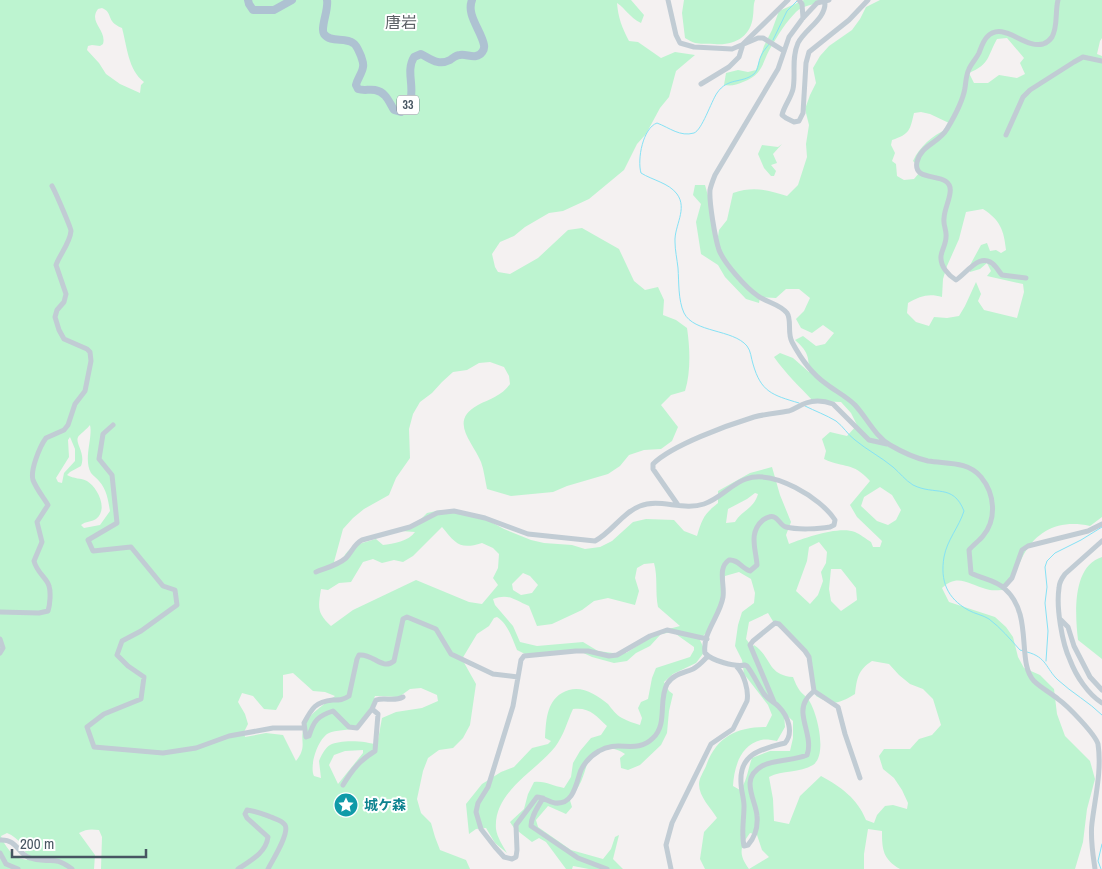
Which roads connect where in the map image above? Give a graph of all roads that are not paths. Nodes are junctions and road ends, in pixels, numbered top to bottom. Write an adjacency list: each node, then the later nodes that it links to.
1 (248, 0): 2 (main road)
2 (292, 0)
3 (327, 0): 4 (main road, 33)
4 (472, 0)
5 (668, 0): 12 (street)
6 (788, 0): 12 (street)
7 (799, 0): 11 (street)
8 (868, 0): 10 (street)
9 (1058, 0): 18 (street)
10 (827, 1): 11 (street)
11 (803, 18): 13 (street)
12 (743, 44): 13 (street); 15 (street)
13 (782, 50): 20 (street)
14 (1102, 61): 16 (street)
15 (701, 84)
16 (1006, 135)
17 (52, 186): 26 (street)
18 (1026, 278)
19 (113, 425): 40 (street)
20 (889, 444): 21 (street); 25 (street)
21 (681, 506): 24 (street); 29 (street)
22 (1102, 524): 25 (street)
23 (1102, 541): 27 (street)
24 (316, 572)
25 (1004, 587): 52 (street)
26 (0, 612)
27 (1060, 619): 34 (street); 38 (street)
28 (0, 639): 30 (street)
29 (707, 639): 31 (street); 33 (street)
30 (0, 653)
31 (708, 656): 32 (street); 43 (street)
32 (737, 666): 37 (street); 51 (street)
33 (518, 678): 40 (street); 43 (street)
34 (1102, 690)
35 (814, 691): 37 (street); 37 (street); 41 (street)
36 (403, 697): 39 (street)
37 (774, 703)
38 (1102, 703)
39 (372, 709): 40 (street); 42 (street)
40 (304, 728)
41 (860, 778)
42 (343, 785)
43 (543, 798): 50 (street)
44 (0, 840): 47 (street)
45 (0, 853): 46 (street)
46 (18, 869)
47 (72, 869)
48 (238, 869): 49 (street)
49 (268, 869)
50 (607, 869)
51 (671, 869)
52 (1095, 869)

